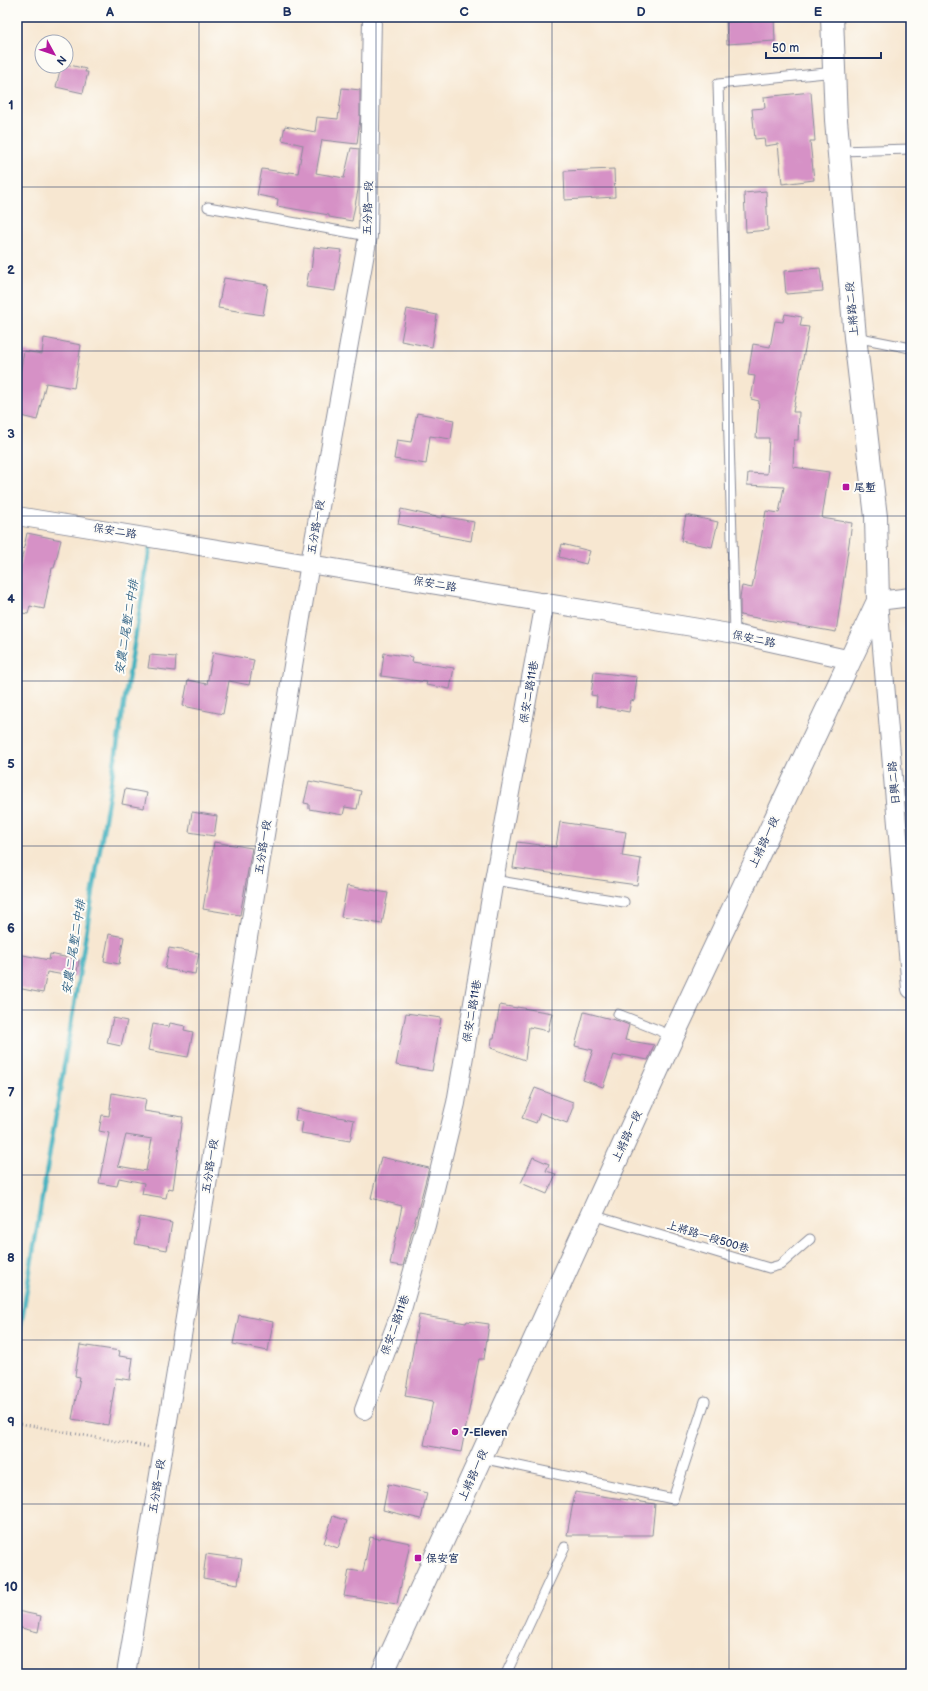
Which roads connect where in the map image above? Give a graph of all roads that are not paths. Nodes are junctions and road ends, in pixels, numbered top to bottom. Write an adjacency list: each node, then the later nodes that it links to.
1 (372, 17): 7 (street, 五分路一段)
2 (832, 17): 3 (main road, 上將路二段)
3 (835, 72): 5 (main road, 上將路二段); 15 (lane)
4 (911, 149): 5 (lane)
5 (838, 151): 8 (main road, 上將路二段)
6 (208, 207): 7 (lane)
7 (368, 236): 11 (street, 五分路一段)
8 (855, 337): 9 (lane); 13 (main road, 上將路二段)
9 (911, 348)
10 (17, 516): 11 (street, 保安二路)
11 (310, 563): 14 (street, 保安二路); 28 (street, 五分路一段)
12 (911, 597): 13 (street)
13 (878, 601): 16 (main road, 上將路一段); 19 (street, 日興二路)
14 (545, 602): 15 (street, 保安二路); 17 (street, 保安二路11巷)
15 (735, 634): 16 (street, 保安二路)
16 (851, 660): 21 (main road, 上將路一段)
17 (494, 880): 18 (lane); 25 (street, 保安二路11巷)
18 (624, 902)
19 (911, 989)
20 (618, 1014): 21 (lane)
21 (672, 1036): 22 (main road, 上將路一段)
22 (590, 1214): 23 (lane, 上將路一段500巷); 26 (main road, 上將路一段)
23 (810, 1239)
24 (705, 1401): 26 (lane)
25 (364, 1410)
26 (481, 1458): 29 (main road, 上將路一段)
27 (565, 1546): 30 (lane)
28 (126, 1674)
29 (382, 1674)
30 (506, 1674)

